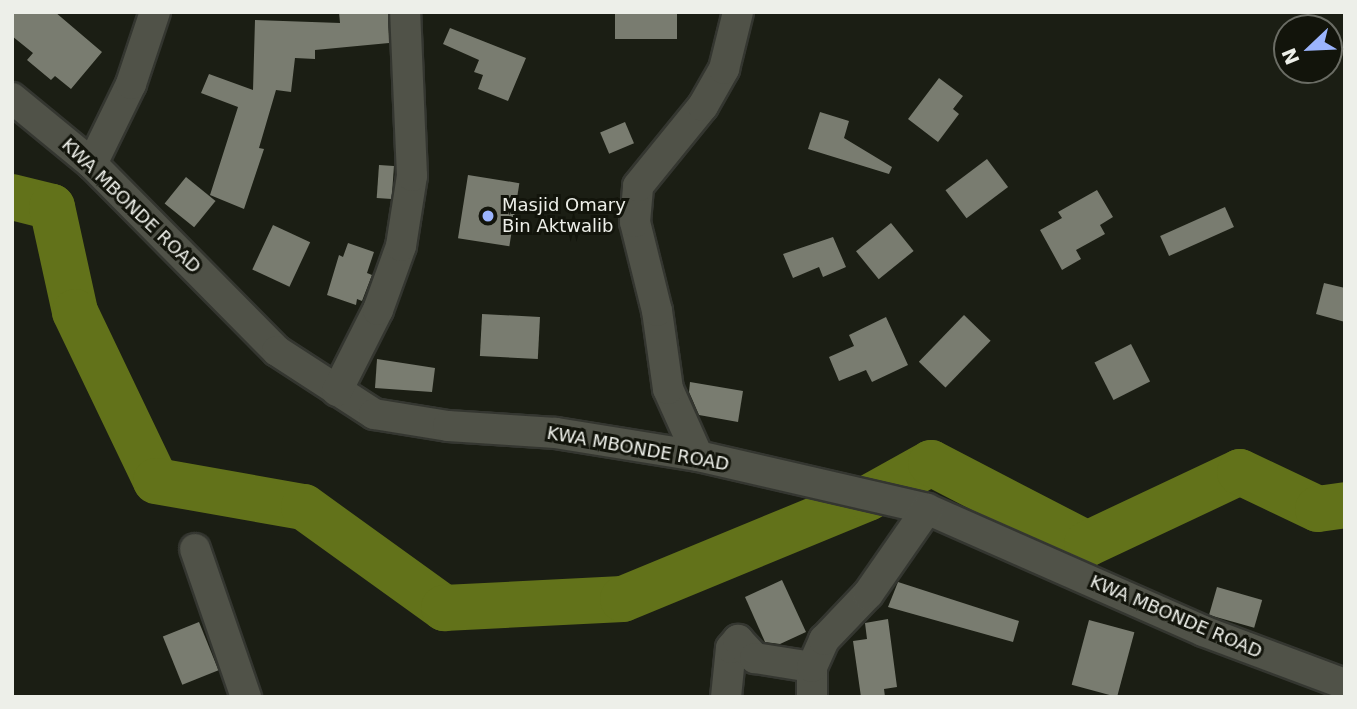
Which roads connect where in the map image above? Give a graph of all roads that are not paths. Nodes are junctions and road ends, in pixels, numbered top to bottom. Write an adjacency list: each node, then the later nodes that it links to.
1 (155, 12): 5 (street)
2 (405, 12): 6 (street)
3 (737, 12): 7 (street)
4 (12, 98): 5 (street, KWA MBONDE ROAD)
5 (92, 164): 6 (street, KWA MBONDE ROAD)
6 (337, 391): 7 (street, KWA MBONDE ROAD)
7 (698, 456): 8 (street, KWA MBONDE ROAD)
8 (927, 509): 10 (street); 11 (street, KWA MBONDE ROAD)
9 (195, 550): 12 (street)
10 (812, 667): 13 (street); 14 (street)
11 (1345, 684)
12 (246, 697)
13 (726, 697)
14 (812, 697)

